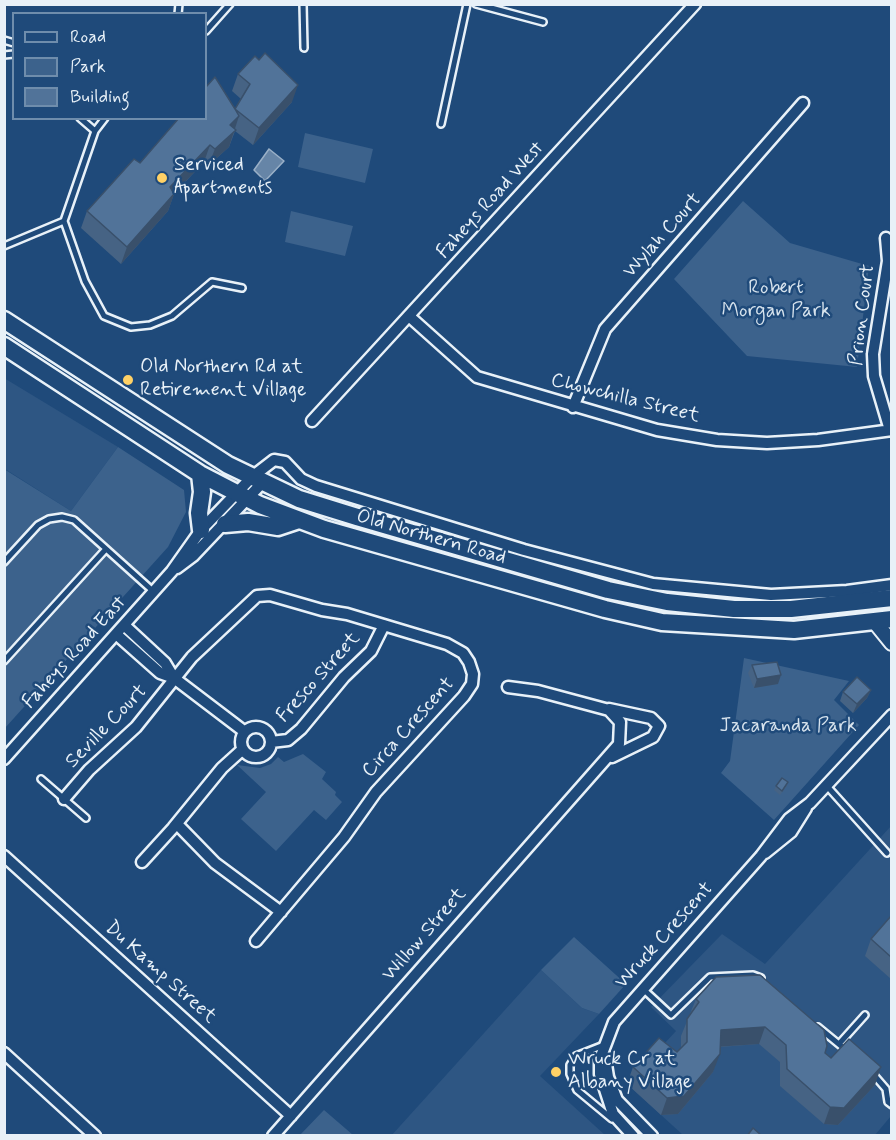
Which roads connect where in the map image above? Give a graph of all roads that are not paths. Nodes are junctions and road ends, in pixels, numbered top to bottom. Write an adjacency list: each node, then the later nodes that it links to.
1 (230, 4): 7 (lane)
2 (303, 4): 8 (lane)
3 (467, 4): 12 (lane)
4 (476, 4): 6 (lane)
5 (695, 4): 18 (street, Faheys Road West)
6 (543, 22)
7 (207, 30)
8 (304, 48)
9 (803, 103): 21 (street, Wylah Court)
10 (82, 120): 13 (lane)
11 (104, 120): 13 (lane)
12 (441, 124)
13 (96, 131): 14 (lane)
14 (64, 221): 16 (lane); 17 (lane)
15 (886, 238): 23 (street, Prion Court)
16 (4, 246)
17 (242, 288)
18 (410, 317): 21 (street, Chowchilla Street); 22 (street, Faheys Road West)
19 (4, 320): 25 (highway, Old Northern Road)
20 (4, 346): 24 (highway, Old Northern Road)
21 (573, 407): 23 (street, Chowchilla Street)
22 (312, 421)
23 (891, 430)
24 (200, 474): 26 (highway, Old Northern Road); 29 (highway)
25 (257, 480): 26 (street, Faheys Road East); 33 (street, Old Northern Road); 35 (highway, Old Northern Road)
26 (242, 496): 27 (highway, Old Northern Road); 28 (street, Faheys Road East); 29 (street, Faheys Road East)
27 (298, 520): 28 (highway); 36 (highway, Old Northern Road)
28 (225, 524): 32 (street, Faheys Road East)
29 (201, 530): 32 (street, Faheys Road East)
30 (106, 549): 31 (lane); 34 (lane); 41 (lane)
31 (4, 562)
32 (172, 571): 34 (street, Faheys Road East)
33 (891, 585)
34 (154, 592): 37 (street, Faheys Road East)
35 (891, 598)
36 (883, 621): 40 (street)
37 (124, 625): 39 (street, Faheys Road East); 42 (street)
38 (384, 625): 42 (street, Circa Crescent); 47 (street, Fresco Street); 59 (street, Circa Crescent)
39 (116, 634): 42 (street); 49 (street, Faheys Road East)
40 (891, 643)
41 (4, 661)
42 (174, 678): 46 (street); 53 (street, Seville Court)
43 (508, 687): 44 (street, Willow Street)
44 (606, 709): 50 (street, Willow Street); 50 (street, Willow Street)
45 (891, 714): 52 (street, Wruck Crescent)
46 (245, 732): 47 (street, Fresco Street); 48 (street)
47 (271, 742): 48 (street, Fresco Street)
48 (243, 749): 55 (street)
49 (4, 759)
50 (606, 760): 71 (street, Willow Street)
51 (41, 779): 53 (lane, Seville Court)
52 (826, 785): 56 (lane); 62 (street, Wruck Crescent)
53 (64, 799): 54 (lane, Seville Court)
54 (86, 818)
55 (177, 824): 58 (street); 59 (street)
56 (887, 853)
57 (4, 856): 71 (street, Du Kamp Street)
58 (142, 862)
59 (281, 912): 60 (street, Circa Crescent)
60 (256, 941)
61 (768, 985): 62 (lane)
62 (642, 988): 66 (street, Wruck Crescent)
63 (865, 1015): 65 (lane)
64 (813, 1022): 65 (lane)
65 (839, 1044): 68 (lane)
66 (605, 1045): 72 (street, Wruck Crescent); 72 (lane); 73 (street, Wruck Crescent)
67 (4, 1053): 74 (street)
68 (854, 1058)
69 (870, 1071): 70 (lane)
70 (891, 1105)
71 (291, 1116): 75 (street, Willow Street)
72 (623, 1127): 76 (street, Wruck Crescent)
73 (650, 1135)
74 (95, 1136)
75 (273, 1136)
76 (633, 1136)

